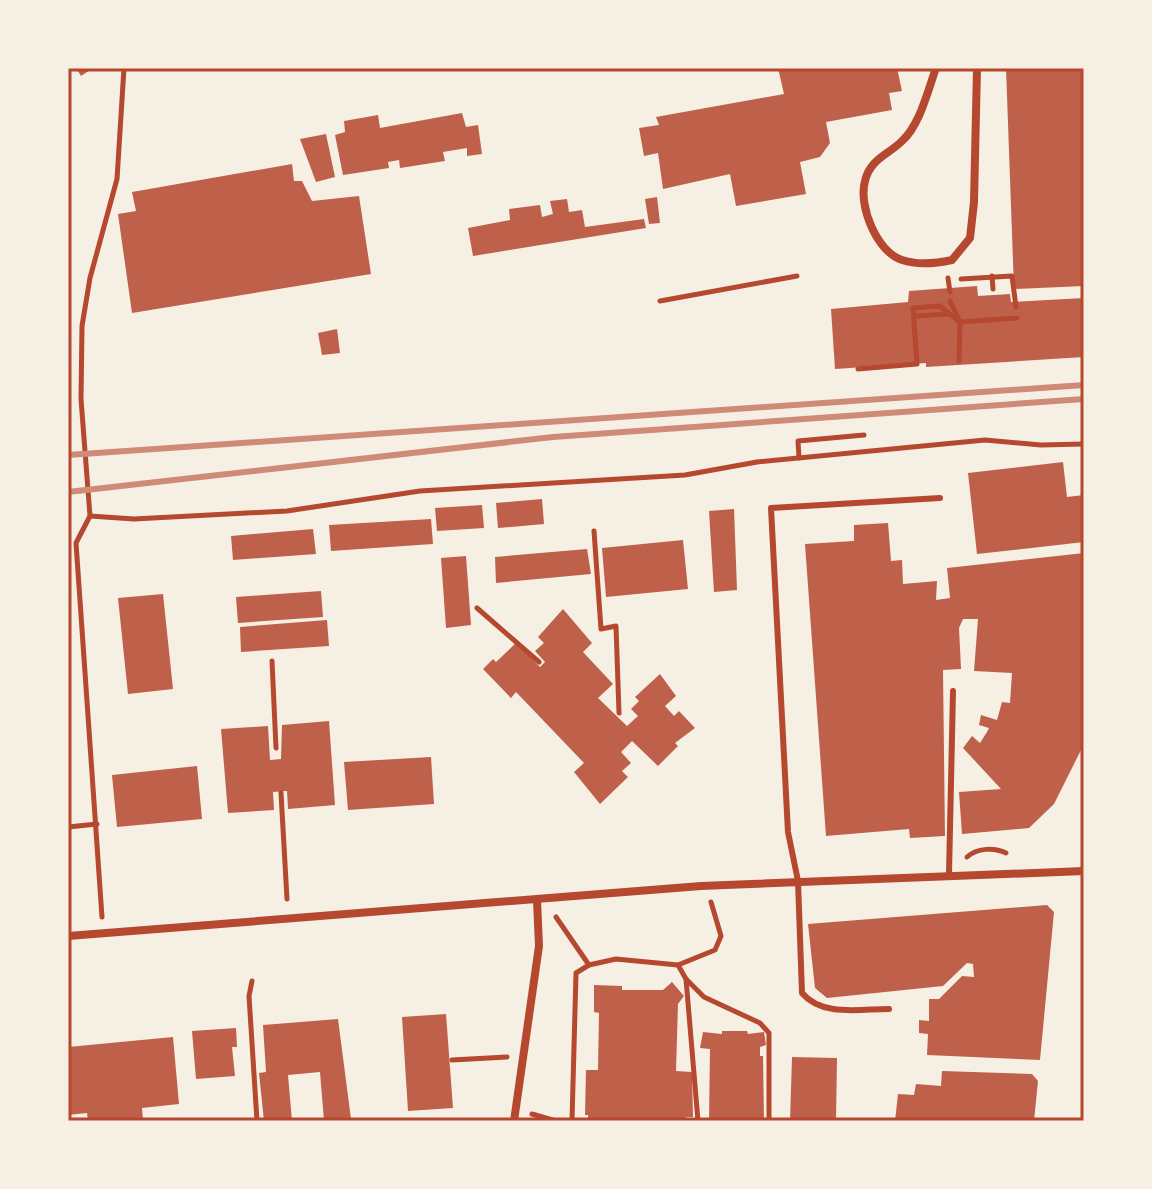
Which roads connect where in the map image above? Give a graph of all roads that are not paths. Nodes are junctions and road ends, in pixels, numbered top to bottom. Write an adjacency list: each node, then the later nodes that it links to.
1 (936, 68): 2 (street)
2 (977, 68)
3 (940, 498): 7 (lane)
4 (953, 691): 6 (lane)
5 (1084, 871): 6 (street)
6 (949, 874): 7 (street)
7 (798, 881): 8 (street); 10 (lane)
8 (537, 900): 9 (street); 11 (street)
9 (68, 936)
10 (889, 1009)
11 (514, 1121)

